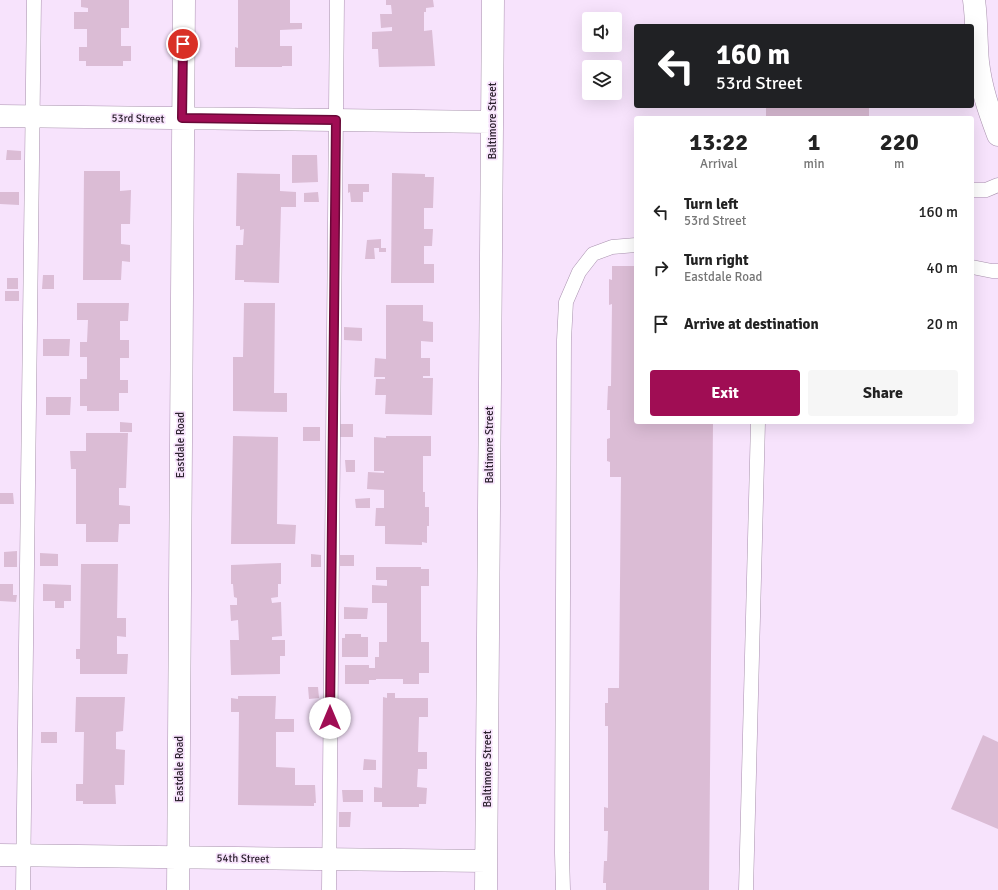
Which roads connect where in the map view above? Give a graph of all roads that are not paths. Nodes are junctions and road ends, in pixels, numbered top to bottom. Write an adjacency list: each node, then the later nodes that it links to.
1 (34, 0): 7 (lane)
2 (184, 0): 8 (street, Eastdale Road)
3 (337, 0): 9 (lane)
4 (492, 0): 10 (street, Baltimore Street)
5 (974, 0): 11 (street)
6 (0, 116): 7 (street, 53rd Street)
7 (33, 116): 8 (street, 53rd Street); 19 (lane)
8 (182, 118): 9 (street, 53rd Street); 20 (street, Eastdale Road)
9 (336, 120): 10 (street, 53rd Street); 21 (lane)
10 (492, 122): 22 (street, Baltimore Street)
11 (998, 135)
12 (998, 185): 13 (lane)
13 (974, 190)
14 (634, 245): 27 (lane)
15 (974, 267): 16 (lane)
16 (998, 271)
17 (758, 424): 28 (lane)
18 (0, 855): 19 (street, 54th Street)
19 (24, 855): 20 (street, 54th Street); 23 (lane)
20 (178, 857): 21 (street, 54th Street); 24 (street, Eastdale Road)
21 (329, 859): 22 (street, 54th Street); 25 (lane)
22 (486, 861): 26 (street, Baltimore Street)
23 (24, 890)
24 (178, 890)
25 (329, 890)
26 (486, 890)
27 (563, 890)
28 (746, 890)

